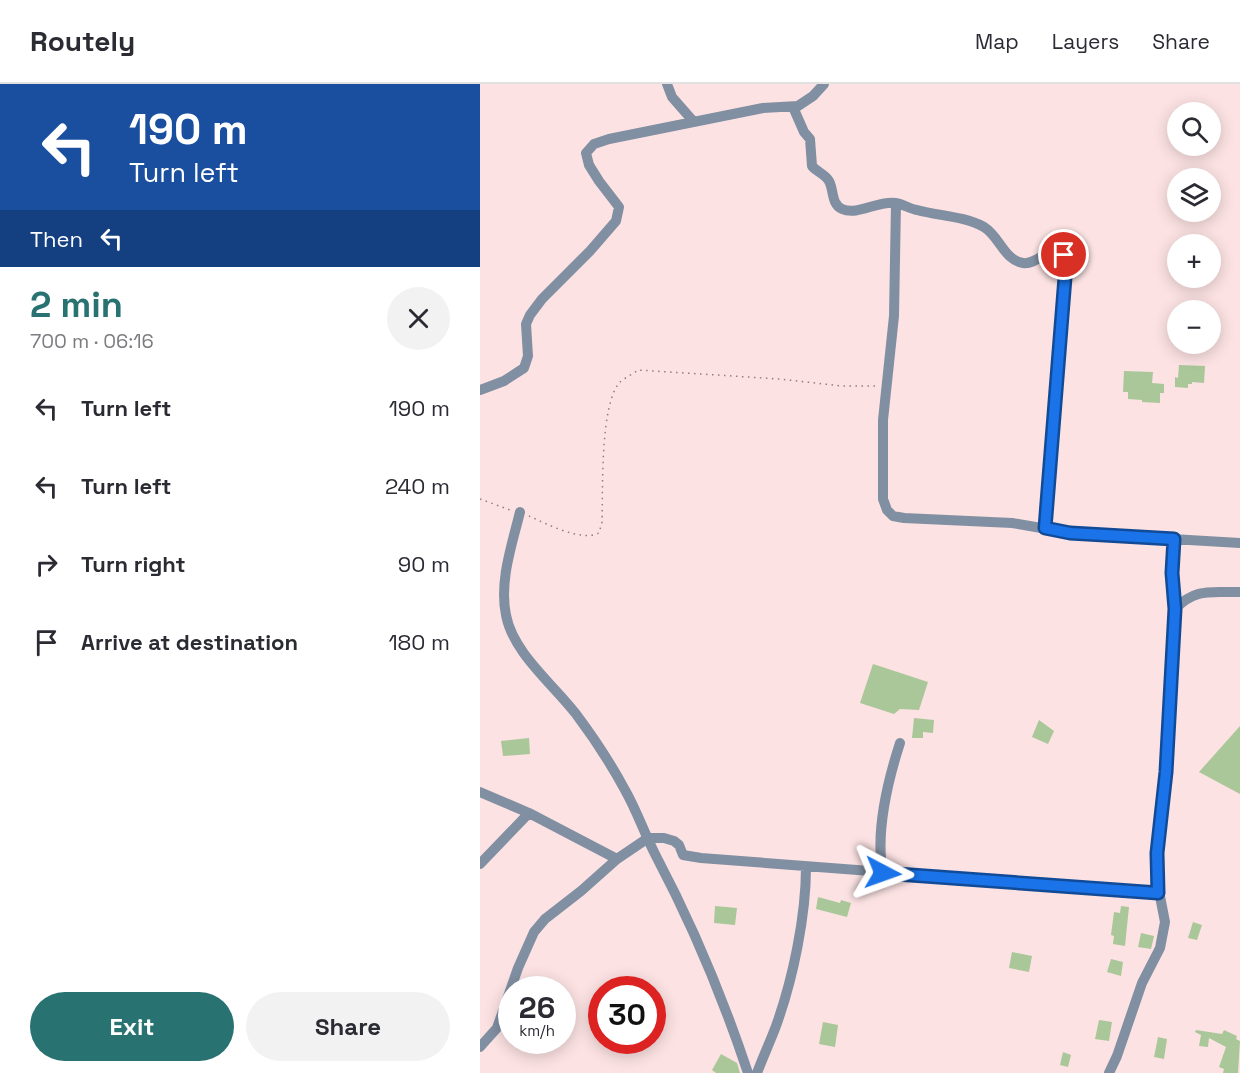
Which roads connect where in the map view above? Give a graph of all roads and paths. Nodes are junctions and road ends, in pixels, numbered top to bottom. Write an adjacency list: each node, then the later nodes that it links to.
1 (667, 84): 4 (street)
2 (824, 84): 3 (street)
3 (793, 107): 4 (street); 5 (street)
4 (693, 121): 6 (street)
5 (896, 203): 7 (street); 10 (street)
6 (480, 390)
7 (888, 393): 9 (path); 10 (street)
8 (480, 499): 9 (path)
9 (520, 512): 18 (street)
10 (1045, 528): 11 (street)
11 (1174, 539): 12 (street); 14 (street)
12 (1240, 543)
13 (1240, 592): 14 (street)
14 (1175, 609): 23 (street)
15 (900, 742): 22 (street)
16 (480, 792): 17 (street)
17 (530, 813): 19 (street); 20 (street)
18 (648, 838): 19 (street); 21 (street); 25 (street)
19 (617, 859): 24 (street)
20 (480, 864)
21 (806, 867): 22 (street); 26 (street)
22 (883, 873): 23 (street)
23 (1158, 893): 27 (street)
24 (480, 1047)
25 (748, 1073)
26 (757, 1073)
27 (1109, 1073)

